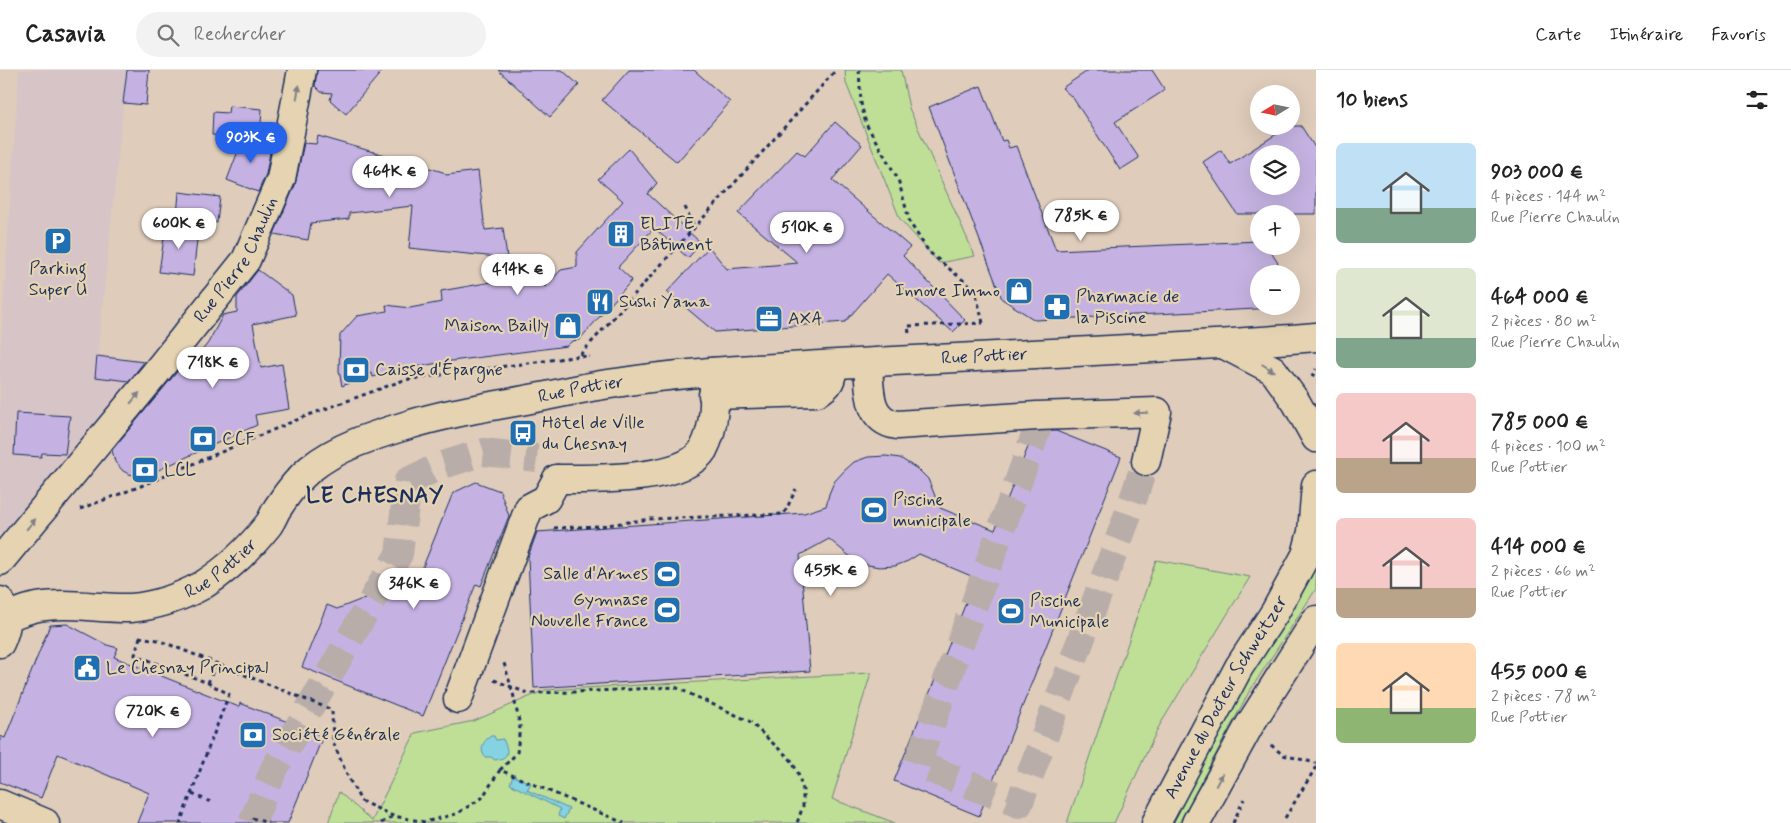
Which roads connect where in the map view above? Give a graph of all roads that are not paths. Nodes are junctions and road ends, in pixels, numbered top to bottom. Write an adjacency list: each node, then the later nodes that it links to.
1 (302, 70): 9 (street, Rue Pierre Chaulin, one-way to 1)
2 (1316, 338): 3 (street, Rue Pottier)
3 (1225, 345): 4 (street, Rue Pottier); 6 (street, one-way to 6)
4 (868, 362): 5 (street, Rue Pottier); 7 (street, one-way to 4)
5 (713, 383): 10 (street, Rue Pottier); 13 (street)
6 (1316, 438)
7 (1146, 461)
8 (1316, 485): 16 (street, Avenue du Docteur Schweitzer)
9 (0, 561)
10 (3, 609): 12 (street, Rue Pottier)
11 (1316, 620): 17 (street, Avenue du Docteur Schweitzer, one-way to 11)
12 (0, 643)
13 (458, 699)
14 (0, 804): 15 (street)
15 (45, 823)
16 (1156, 823)
17 (1196, 823)

